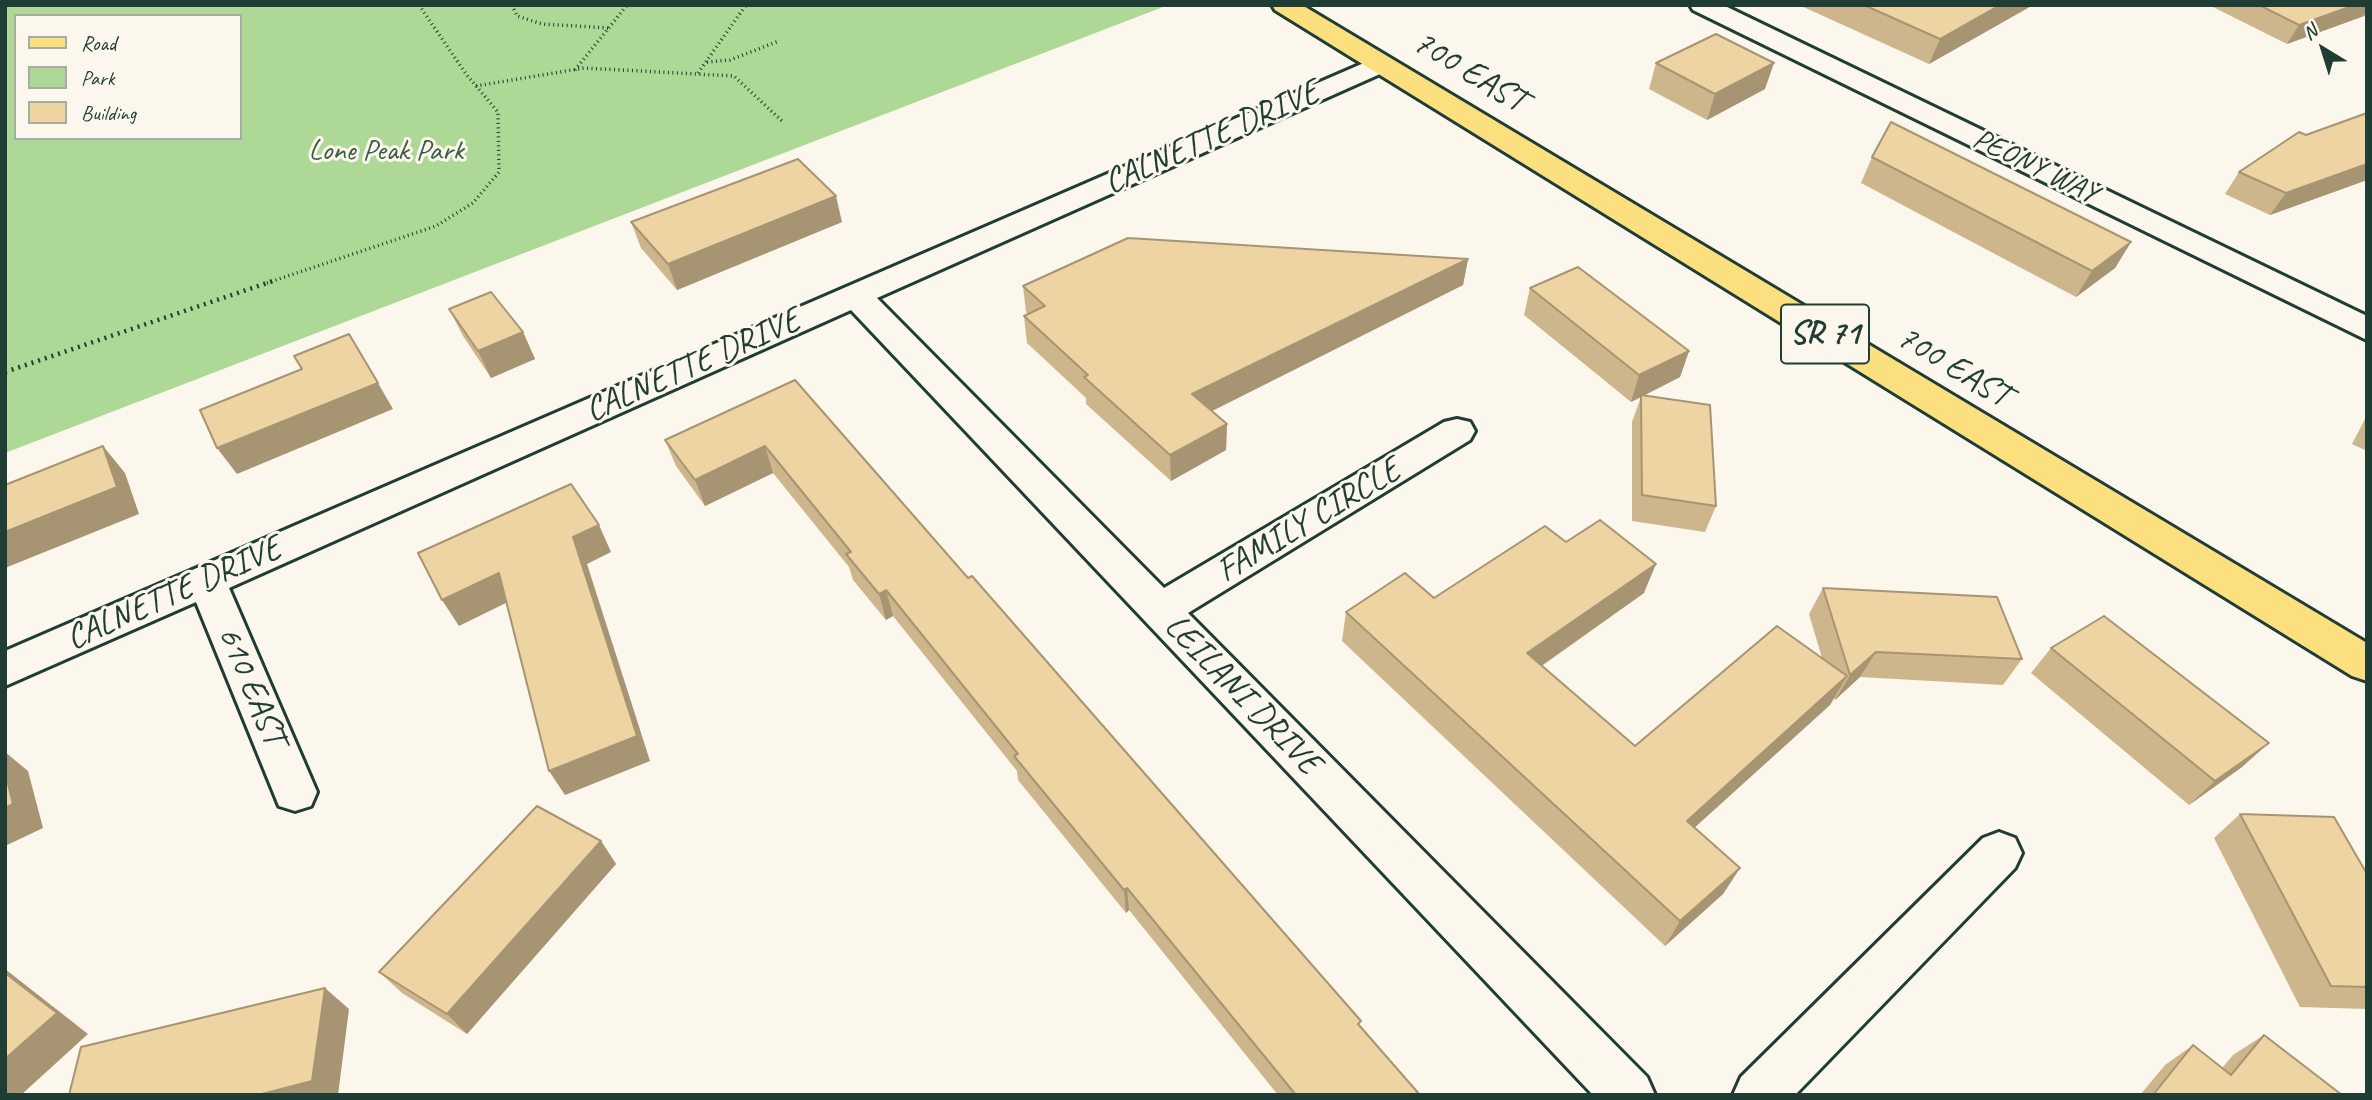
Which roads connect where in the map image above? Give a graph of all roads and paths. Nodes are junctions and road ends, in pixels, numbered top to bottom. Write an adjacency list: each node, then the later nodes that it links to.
1 (419, 5): 13 (path)
2 (512, 5): 7 (path)
3 (627, 5): 7 (path)
4 (746, 5): 9 (path)
5 (1284, 5): 10 (main road, 700 EAST / SR 71)
6 (1702, 5): 16 (street, PEONY WAY)
7 (609, 27): 11 (path)
8 (779, 41): 9 (path)
9 (705, 63): 12 (path)
10 (1380, 64): 15 (street, CALNETTE DRIVE); 21 (main road, 700 EAST / SR 71)
11 (575, 70): 12 (path); 13 (path)
12 (697, 74): 14 (path)
13 (476, 86): 17 (path)
14 (782, 121)
15 (855, 295): 19 (street, CALNETTE DRIVE); 20 (street, LEILANI DRIVE)
16 (2367, 329)
17 (5, 372)
18 (1457, 431): 20 (street, FAMILY CIRCLE)
19 (206, 580): 22 (street, CALNETTE DRIVE); 23 (street, 610 EAST)
20 (1160, 610): 25 (street, LEILANI DRIVE)
21 (2367, 664)
22 (5, 668)
23 (295, 792)
24 (1999, 853): 26 (street)
25 (1629, 1095)
26 (1759, 1095)

